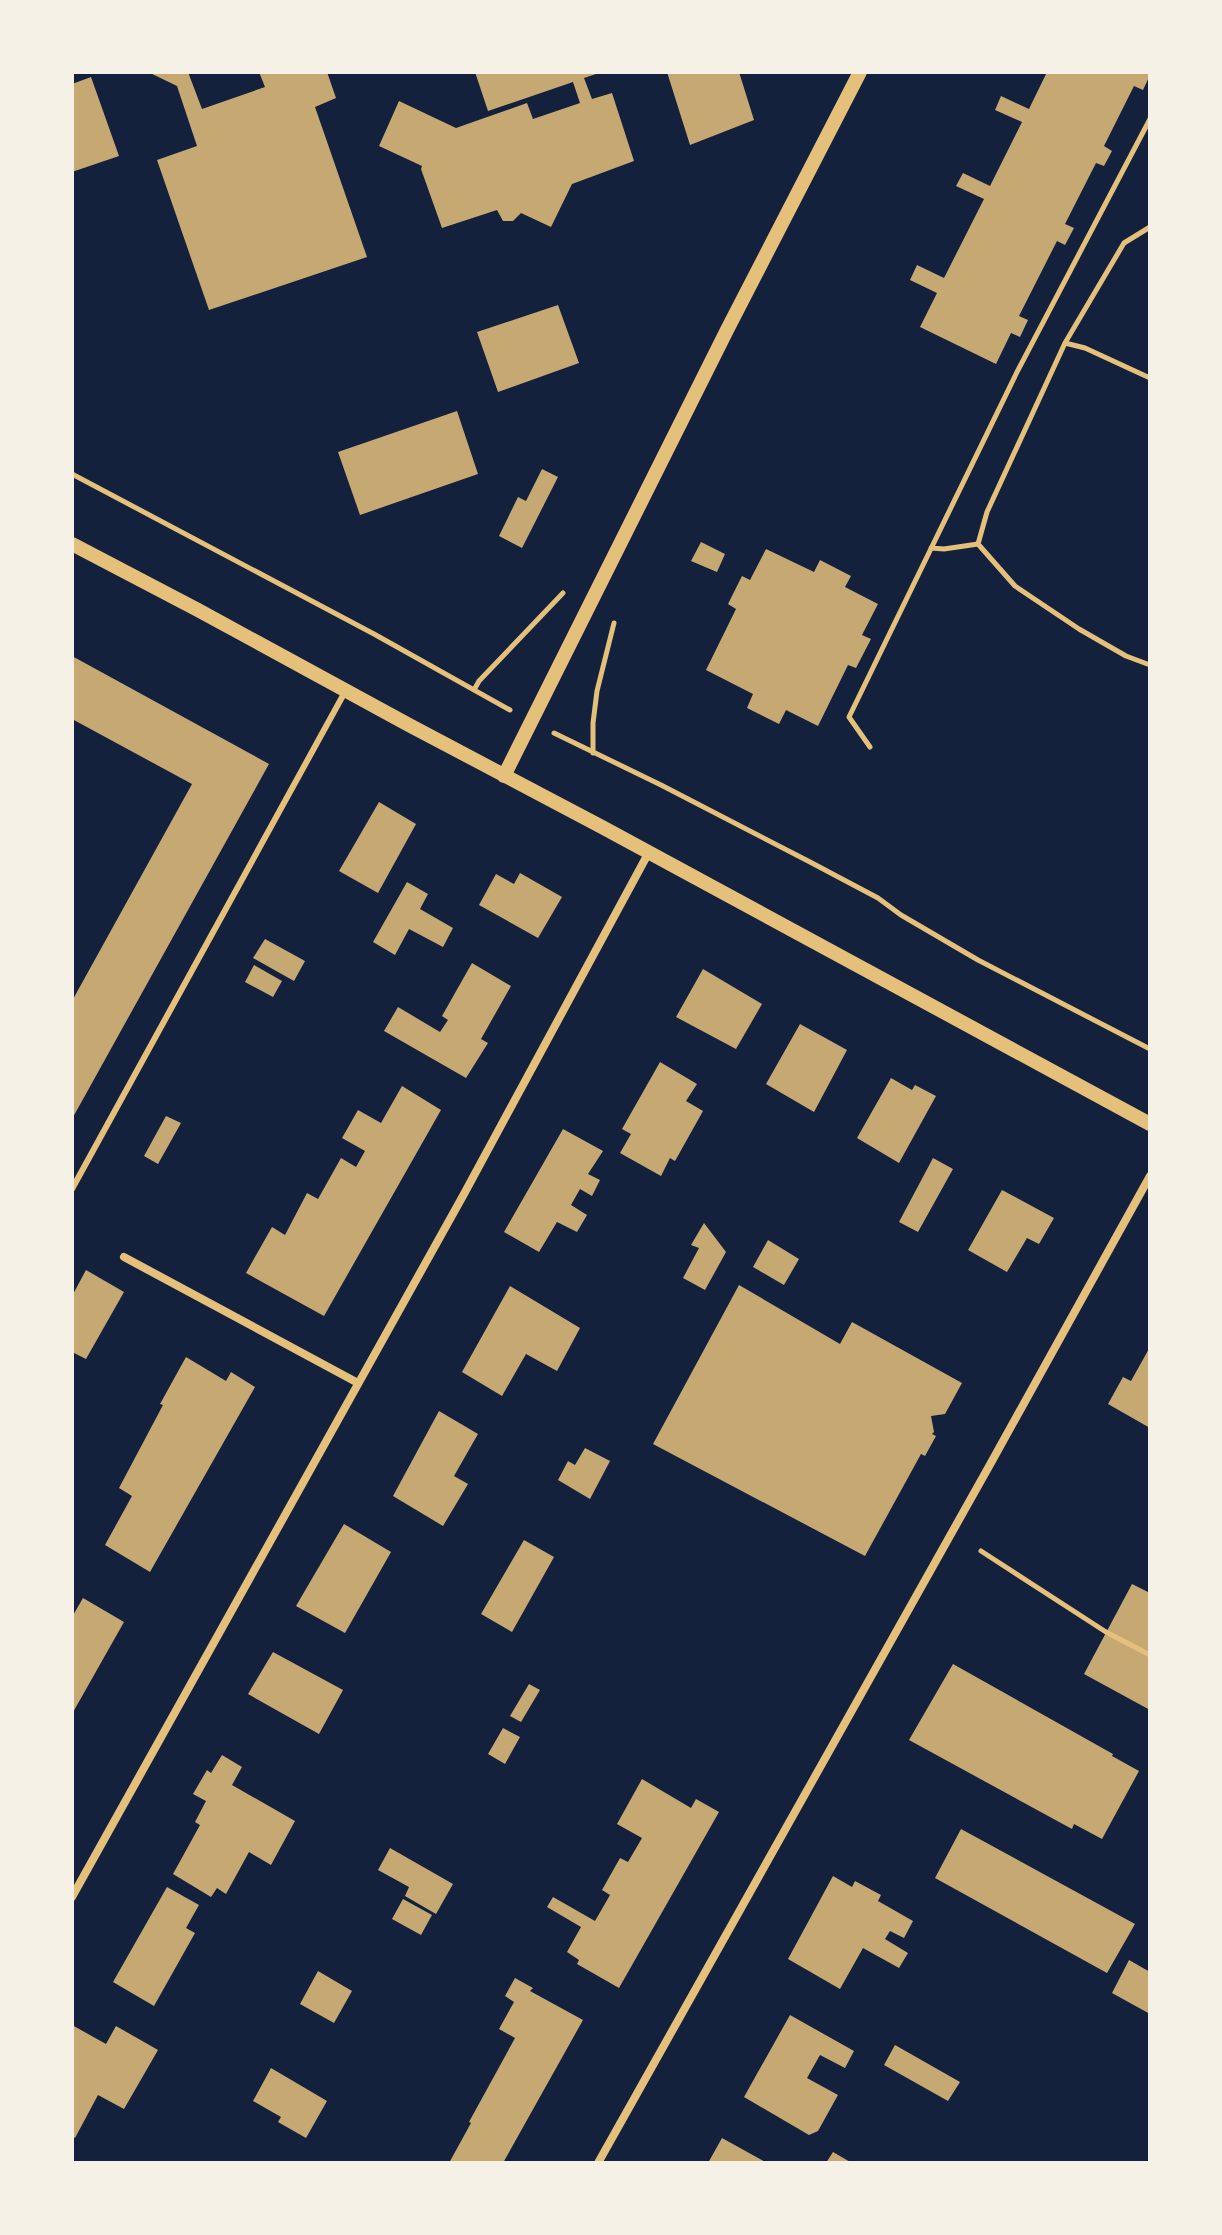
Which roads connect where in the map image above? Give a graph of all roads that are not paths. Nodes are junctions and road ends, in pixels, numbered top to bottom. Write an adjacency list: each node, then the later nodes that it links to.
1 (860, 72): 4 (street)
2 (72, 544): 3 (street)
3 (346, 690): 4 (street); 8 (lane)
4 (504, 776): 5 (street)
5 (649, 852): 6 (street); 10 (street)
6 (1150, 1124)
7 (1150, 1176): 13 (street)
8 (72, 1189)
9 (124, 1257): 10 (street)
10 (358, 1383): 11 (street)
11 (76, 1882): 12 (street)
12 (72, 1897)
13 (598, 2163)

